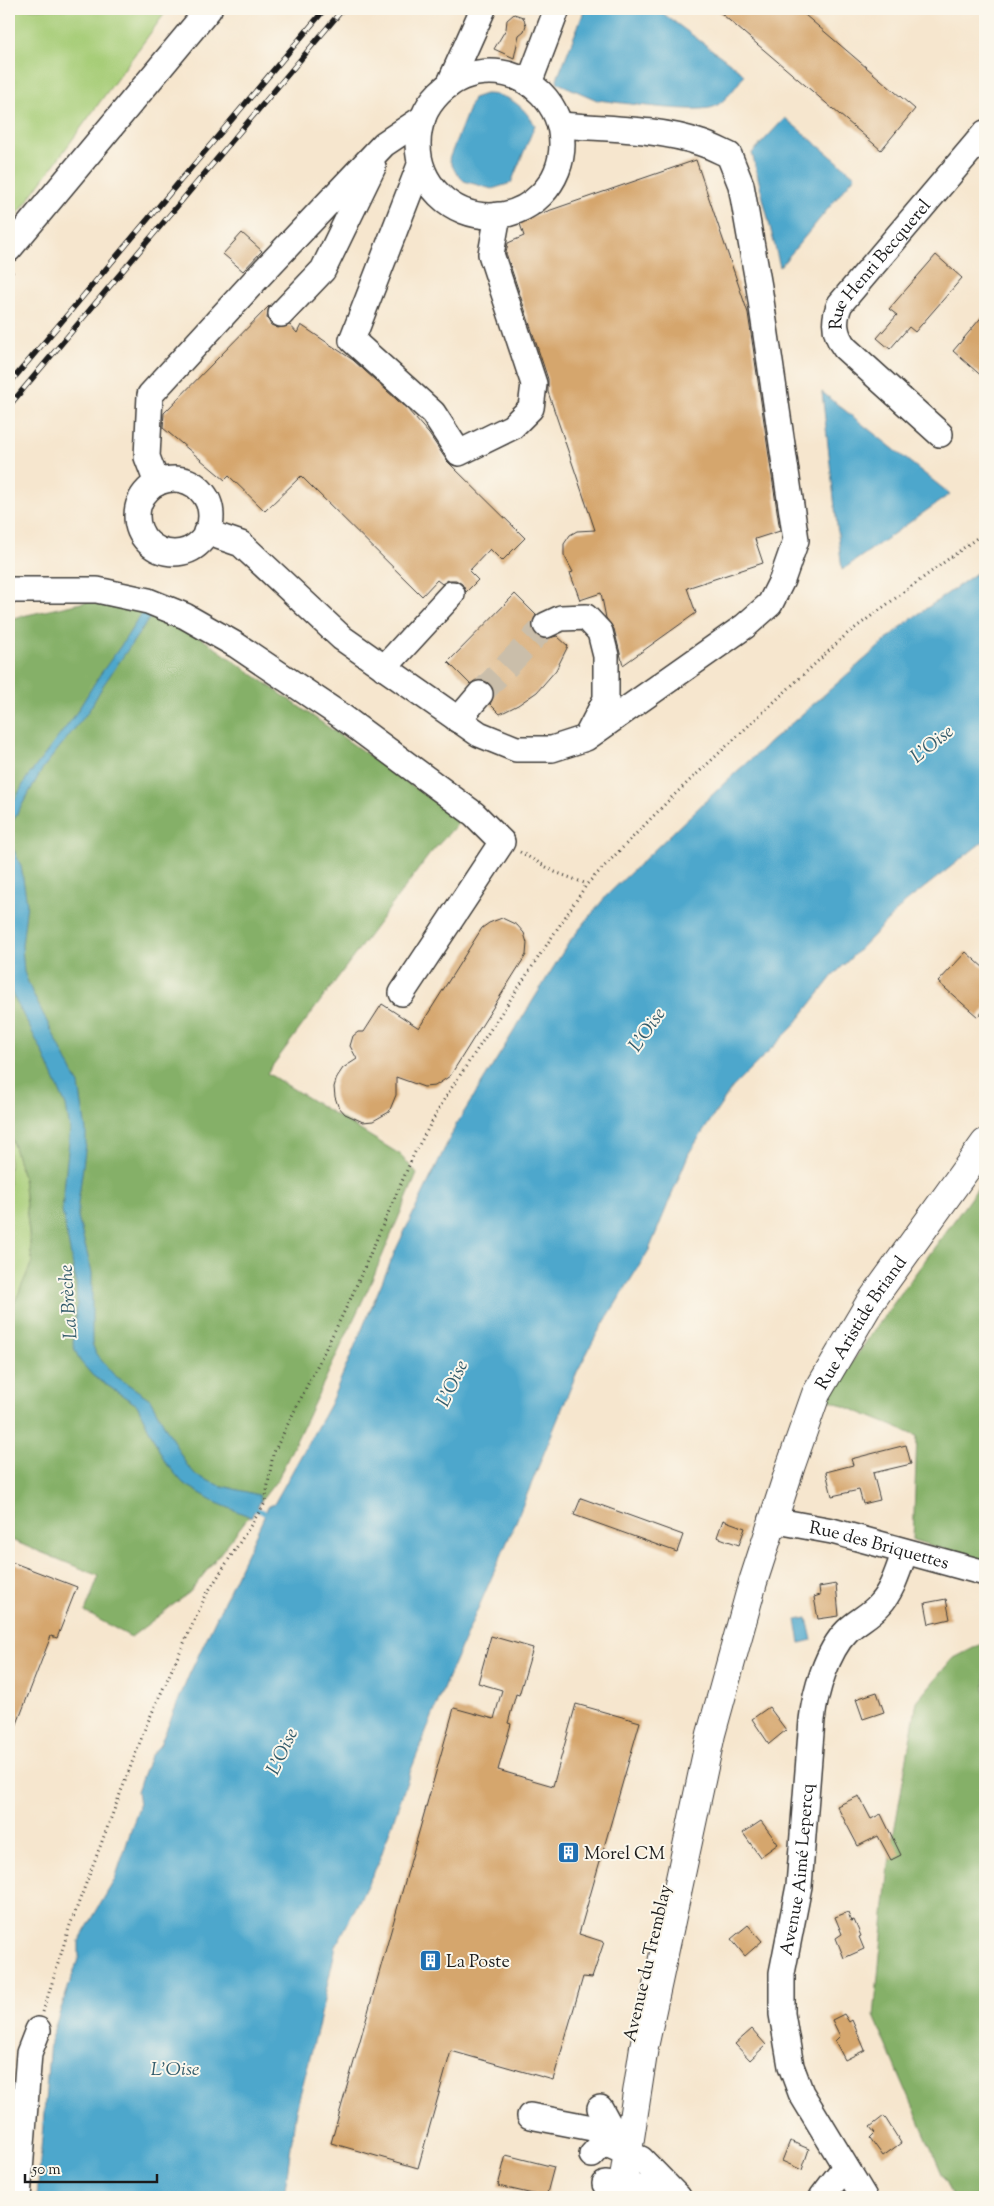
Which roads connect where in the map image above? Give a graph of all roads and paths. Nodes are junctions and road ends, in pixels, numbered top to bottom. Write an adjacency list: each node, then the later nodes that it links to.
1 (209, 9): 12 (street)
2 (483, 9): 5 (street)
3 (557, 9): 4 (street)
4 (529, 83): 5 (street); 7 (street)
5 (449, 85): 6 (street)
6 (422, 118): 9 (street); 10 (street)
7 (560, 125): 11 (street); 24 (street)
8 (985, 133): 14 (street, Rue Henri Becquerel)
9 (384, 144): 13 (street); 15 (street)
10 (420, 164): 11 (street); 11 (street)
11 (498, 215)
12 (9, 249)
13 (282, 314)
14 (940, 434)
15 (157, 483): 16 (street); 16 (street)
16 (206, 532): 21 (street)
17 (985, 532): 26 (path)
18 (9, 590): 25 (street)
19 (452, 594): 21 (street)
20 (546, 625): 24 (street)
21 (384, 668): 23 (street)
22 (480, 694): 23 (street)
23 (458, 720): 24 (street)
24 (586, 738)
25 (502, 842): 26 (path); 27 (street)
26 (587, 884): 32 (path)
27 (402, 993)
28 (985, 1143): 29 (main road, Rue Aristide Briand)
29 (772, 1520): 30 (street, Rue des Briquettes); 35 (main road, Avenue du Tremblay)
30 (905, 1552): 31 (street, Rue des Briquettes); 36 (street, Avenue Aimé Lepercq)
31 (985, 1573)
32 (38, 2030): 38 (street)
33 (600, 2108): 35 (street)
34 (530, 2116): 35 (street)
35 (616, 2149): 37 (main road, Avenue du Tremblay); 39 (street)
36 (845, 2167): 40 (street); 41 (street, Avenue Aimé Lepercq)
37 (619, 2191): 39 (street)
38 (18, 2197)
39 (678, 2197)
40 (822, 2197)
41 (864, 2197)

